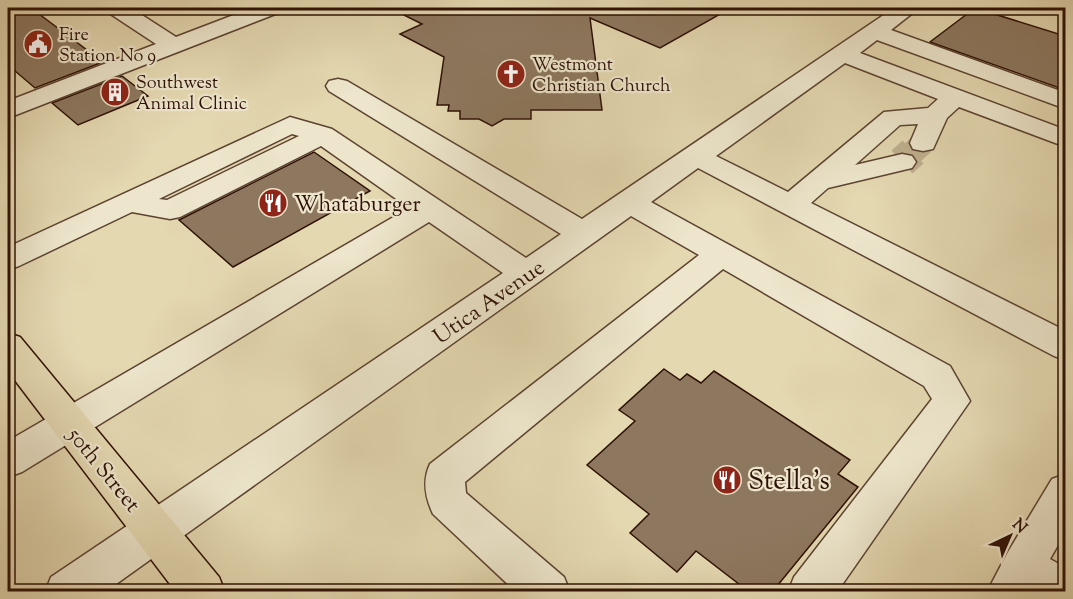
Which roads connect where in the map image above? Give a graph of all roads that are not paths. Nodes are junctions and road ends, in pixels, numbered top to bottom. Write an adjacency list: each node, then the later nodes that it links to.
1 (117, 8): 5 (street)
2 (270, 8): 5 (street)
3 (908, 8): 4 (street, Utica Avenue)
4 (873, 31): 6 (street, Utica Avenue); 9 (street)
5 (172, 45): 10 (street)
6 (842, 54): 8 (street); 14 (street, Utica Avenue)
7 (338, 86): 20 (street)
8 (955, 97): 11 (street); 12 (street)
9 (1065, 102)
10 (8, 110)
11 (935, 115): 13 (street); 16 (street)
12 (1065, 139)
13 (922, 143)
14 (694, 156): 17 (street, Utica Avenue); 18 (street)
15 (902, 162): 16 (street)
16 (818, 182): 18 (street)
17 (629, 202): 20 (street, Utica Avenue); 21 (street)
18 (790, 206): 25 (street)
19 (432, 207): 22 (street); 23 (street); 26 (street)
20 (584, 234): 23 (street, Utica Avenue)
21 (721, 254): 33 (street); 34 (street)
22 (8, 259)
23 (527, 274): 29 (street, Utica Avenue)
24 (8, 346): 26 (main road, 50th Street)
25 (1065, 347)
26 (69, 423): 27 (street); 29 (main road, 50th Street)
27 (8, 460)
28 (1065, 491): 30 (street)
29 (156, 532): 31 (street, Utica Avenue); 32 (main road, 50th Street)
30 (1016, 578): 35 (street)
31 (67, 591)
32 (203, 591)
33 (548, 591)
34 (810, 591)
35 (1065, 591)

